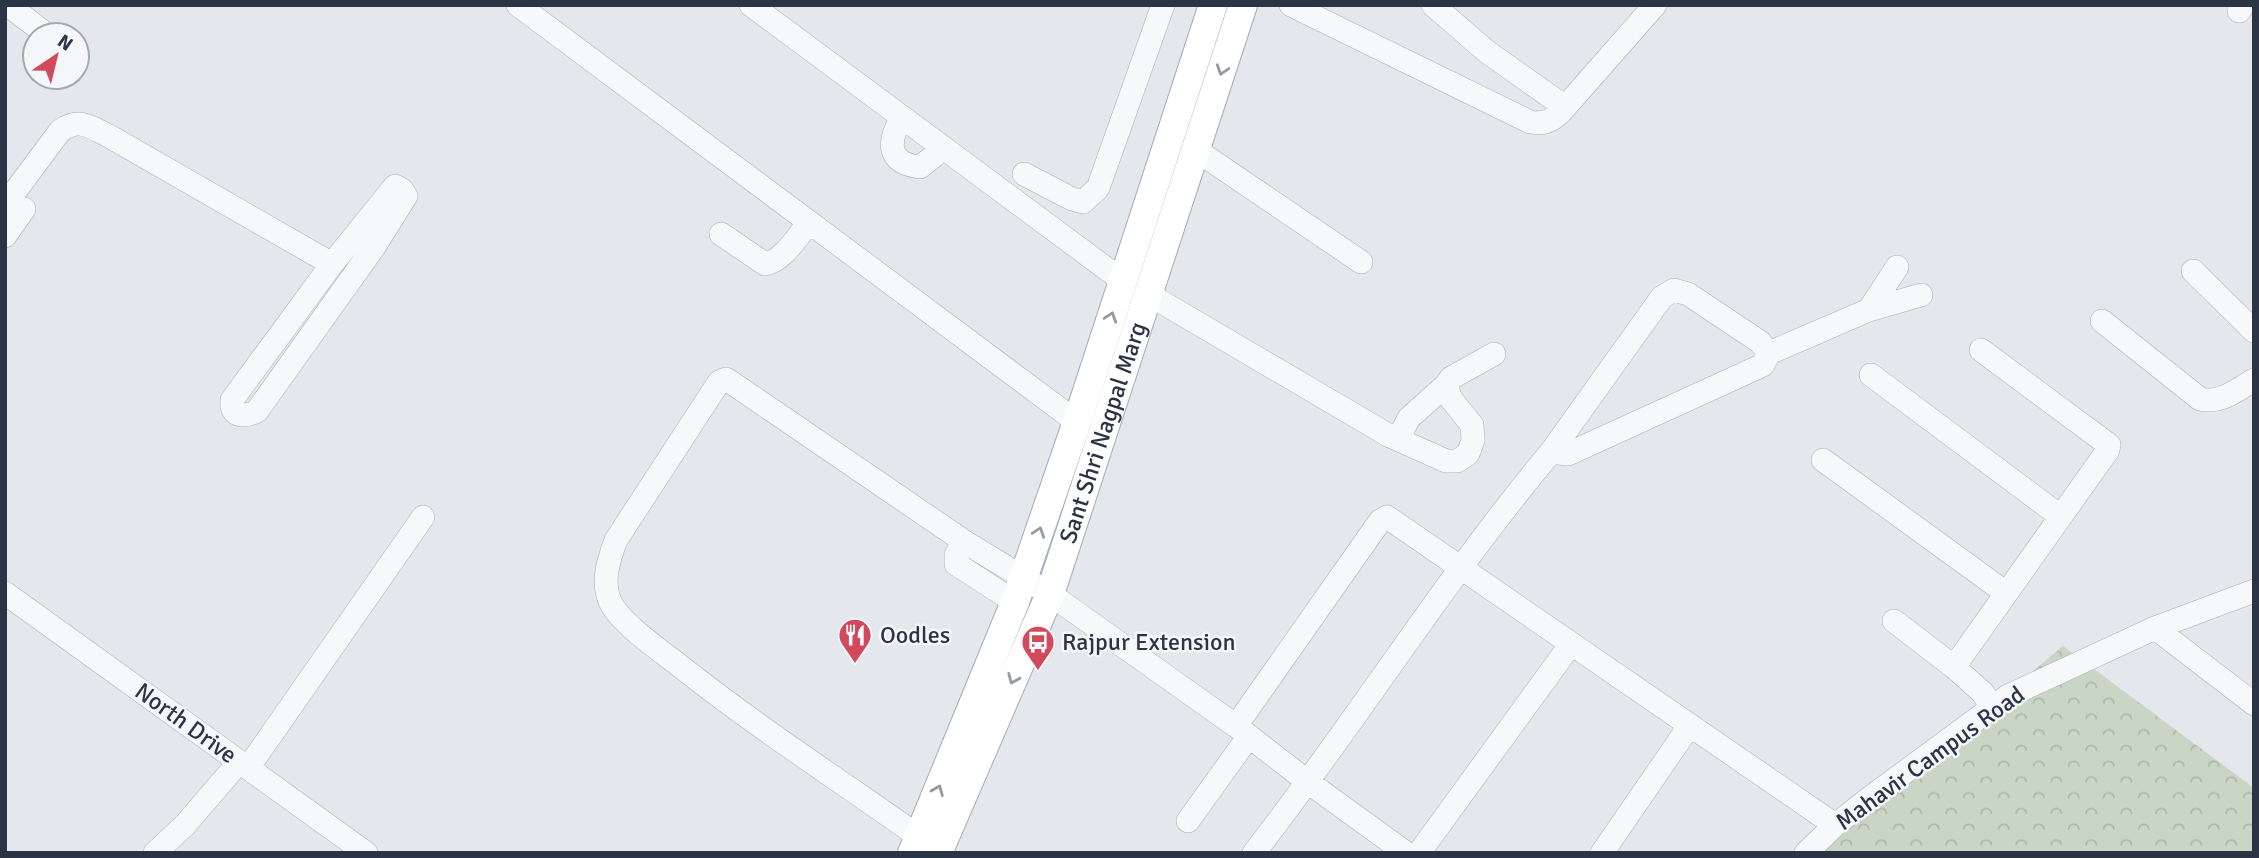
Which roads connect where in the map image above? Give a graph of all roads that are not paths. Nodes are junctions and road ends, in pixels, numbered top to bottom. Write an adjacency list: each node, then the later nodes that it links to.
1 (8, 5): 10 (street)
2 (518, 5): 17 (street)
3 (751, 5): 12 (street)
4 (1163, 5): 15 (street)
5 (1213, 5): 24 (main road, Sant Shri Nagpal Marg)
6 (1243, 5): 14 (main road, Sant Shri Nagpal Marg, one-way to 14)
7 (1292, 5): 11 (street)
8 (1433, 5): 11 (street)
9 (1654, 5): 11 (street)
10 (29, 21)
11 (1565, 107)
12 (902, 118): 13 (street); 13 (street)
13 (940, 146): 24 (street)
14 (1196, 150): 20 (street); 25 (main road, Sant Shri Nagpal Marg)
15 (1024, 174)
16 (15, 207): 19 (street); 21 (street)
17 (808, 224): 18 (street); 36 (street)
18 (721, 234)
19 (5, 236)
20 (1361, 262)
21 (332, 264): 21 (street)
22 (1897, 267): 27 (street)
23 (2193, 271): 29 (street)
24 (1123, 281): 36 (main road, Sant Shri Nagpal Marg, one-way to 24)
25 (1148, 294): 37 (street); 47 (main road, Sant Shri Nagpal Marg)
26 (1921, 295): 27 (street)
27 (1869, 310): 31 (street)
28 (2102, 321): 34 (street)
29 (2254, 331)
30 (1981, 350): 40 (street)
31 (1769, 353): 38 (street); 38 (street)
32 (1494, 354): 35 (street)
33 (1871, 375): 40 (street)
34 (2254, 380)
35 (1446, 385): 37 (street); 37 (street)
36 (1077, 422): 43 (main road, Sant Shri Nagpal Marg, one-way to 36)
37 (1398, 439)
38 (1551, 452): 42 (street)
39 (1824, 460): 46 (street)
40 (2060, 516): 46 (street)
41 (423, 517): 56 (street)
42 (1462, 567): 50 (street); 55 (street); 57 (street)
43 (1019, 590): 47 (street); 60 (main road, Sant Shri Nagpal Marg, one-way to 43); 60 (street)
44 (2254, 591): 49 (street, Mahavir Campus Road)
45 (5, 593): 56 (street, North Drive)
46 (2006, 593): 51 (street)
47 (1050, 594): 55 (street); 60 (main road, Sant Shri Nagpal Marg, one-way to 60)
48 (1894, 621): 51 (street)
49 (2155, 628): 52 (street); 53 (street, Mahavir Campus Road)
50 (1572, 644): 54 (street); 65 (street)
51 (1954, 667): 53 (street)
52 (2254, 704)
53 (1992, 708): 59 (street, Mahavir Campus Road)
54 (1690, 725): 59 (street); 66 (street)
55 (1242, 731): 57 (street); 58 (street)
56 (244, 765): 61 (street); 62 (street, North Drive)
57 (1308, 782): 63 (street); 64 (street)
58 (1188, 821)
59 (1835, 825): 67 (street, Mahavir Campus Road)
60 (923, 847)
61 (155, 853)
62 (366, 853)
63 (1254, 853)
64 (1406, 853)
65 (1419, 853)
66 (1602, 853)
67 (1806, 853)

